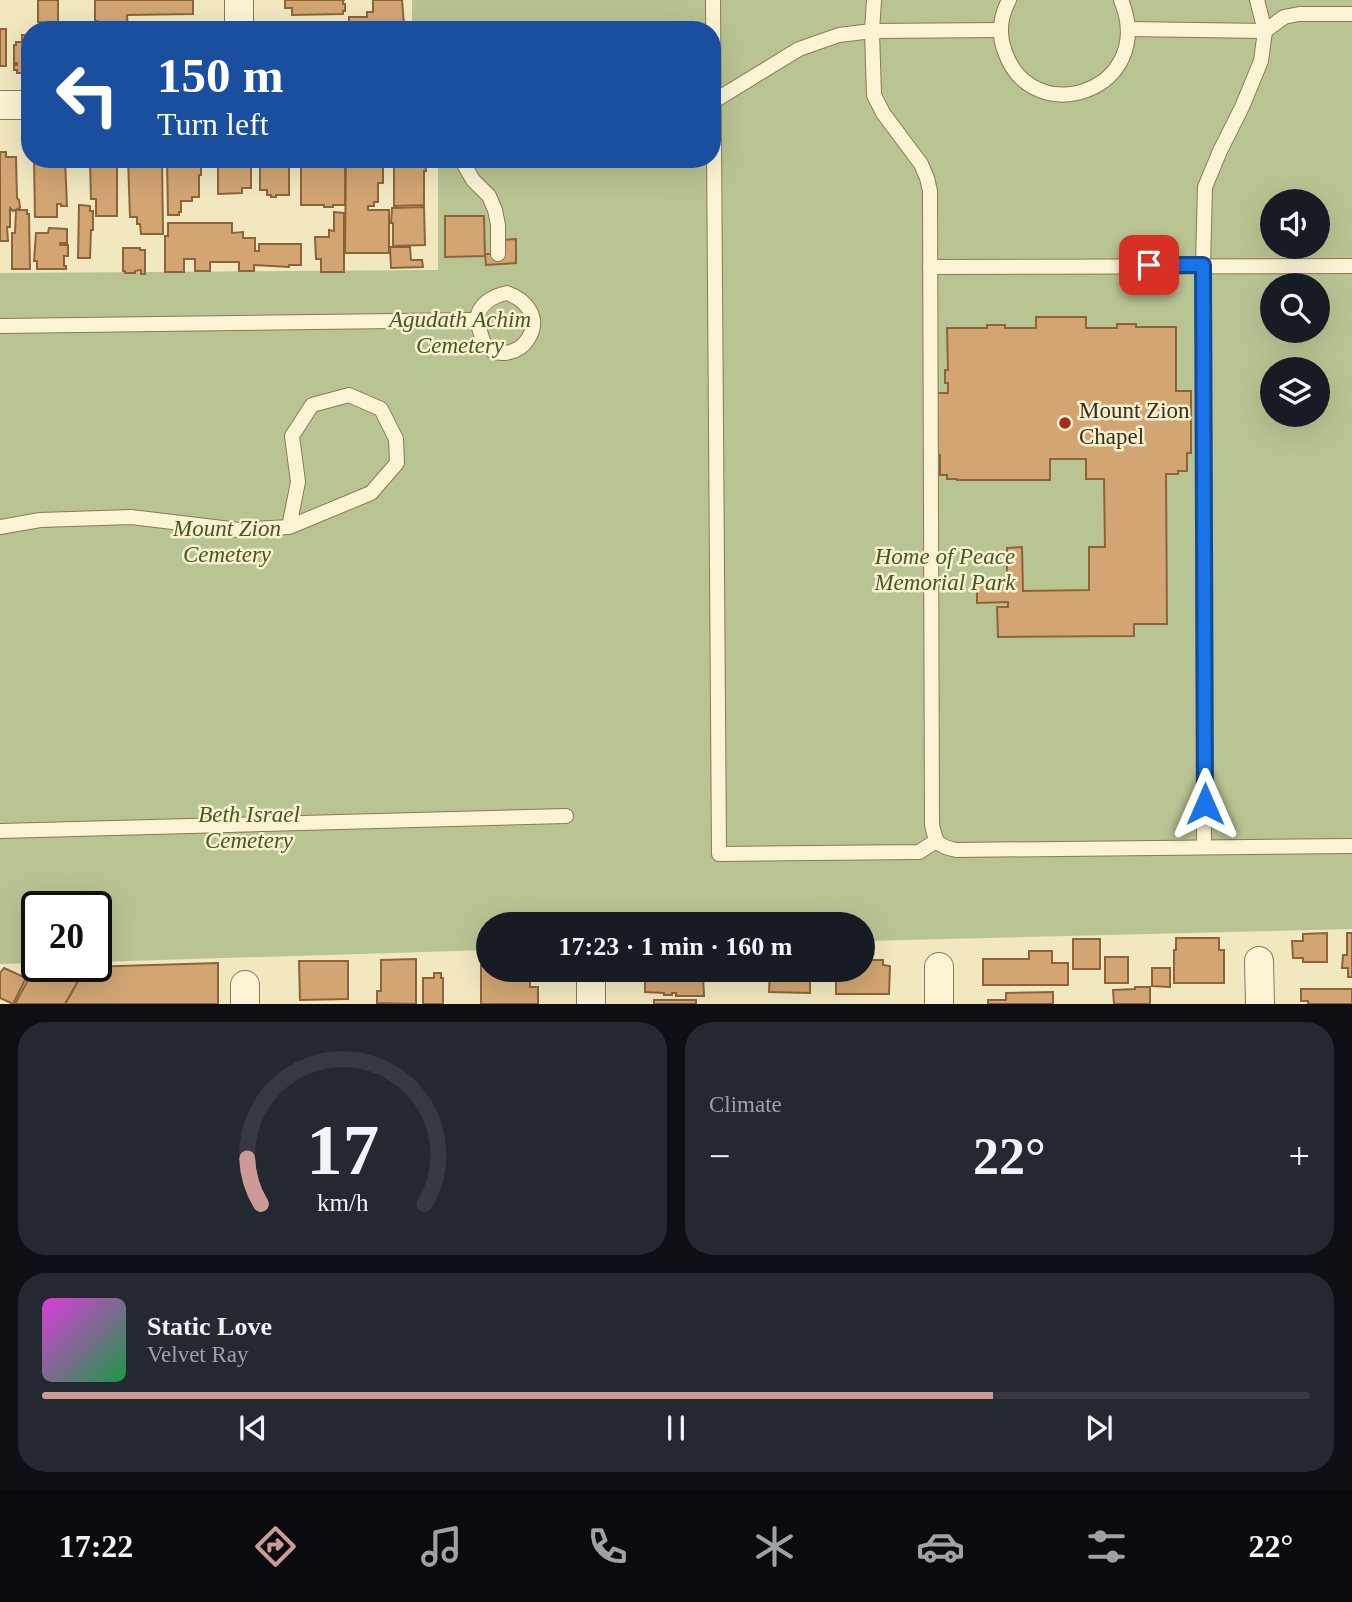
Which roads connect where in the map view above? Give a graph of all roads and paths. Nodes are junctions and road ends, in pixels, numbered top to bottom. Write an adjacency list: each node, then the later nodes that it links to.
1 (239, 0): 8 (street)
2 (713, 0): 9 (lane)
3 (874, 0): 12 (lane)
4 (1009, 0): 11 (lane)
5 (1121, 0): 10 (lane)
6 (1257, 0): 13 (lane)
7 (1352, 14): 13 (lane)
8 (239, 21)
9 (713, 21)
10 (1129, 29): 11 (lane); 13 (lane)
11 (1000, 30): 12 (lane)
12 (872, 31): 14 (lane); 22 (lane)
13 (1265, 31): 20 (lane)
14 (721, 97)
15 (0, 105): 16 (street)
16 (21, 105)
17 (466, 168): 19 (lane)
18 (714, 168): 29 (lane)
19 (498, 254)
20 (1203, 265): 21 (lane); 22 (lane); 31 (lane)
21 (1352, 266)
22 (930, 267): 29 (lane)
23 (477, 320): 23 (lane); 24 (lane)
24 (0, 326)
25 (0, 527): 26 (lane)
26 (289, 527): 26 (lane)
27 (566, 817): 28 (lane)
28 (0, 831)
29 (936, 841): 31 (lane)
30 (1352, 846): 31 (lane)
31 (1205, 847)
32 (1259, 961): 37 (street)
33 (939, 968): 36 (street)
34 (591, 982): 35 (street)
35 (592, 1003)
36 (939, 1003)
37 (1259, 1003)

